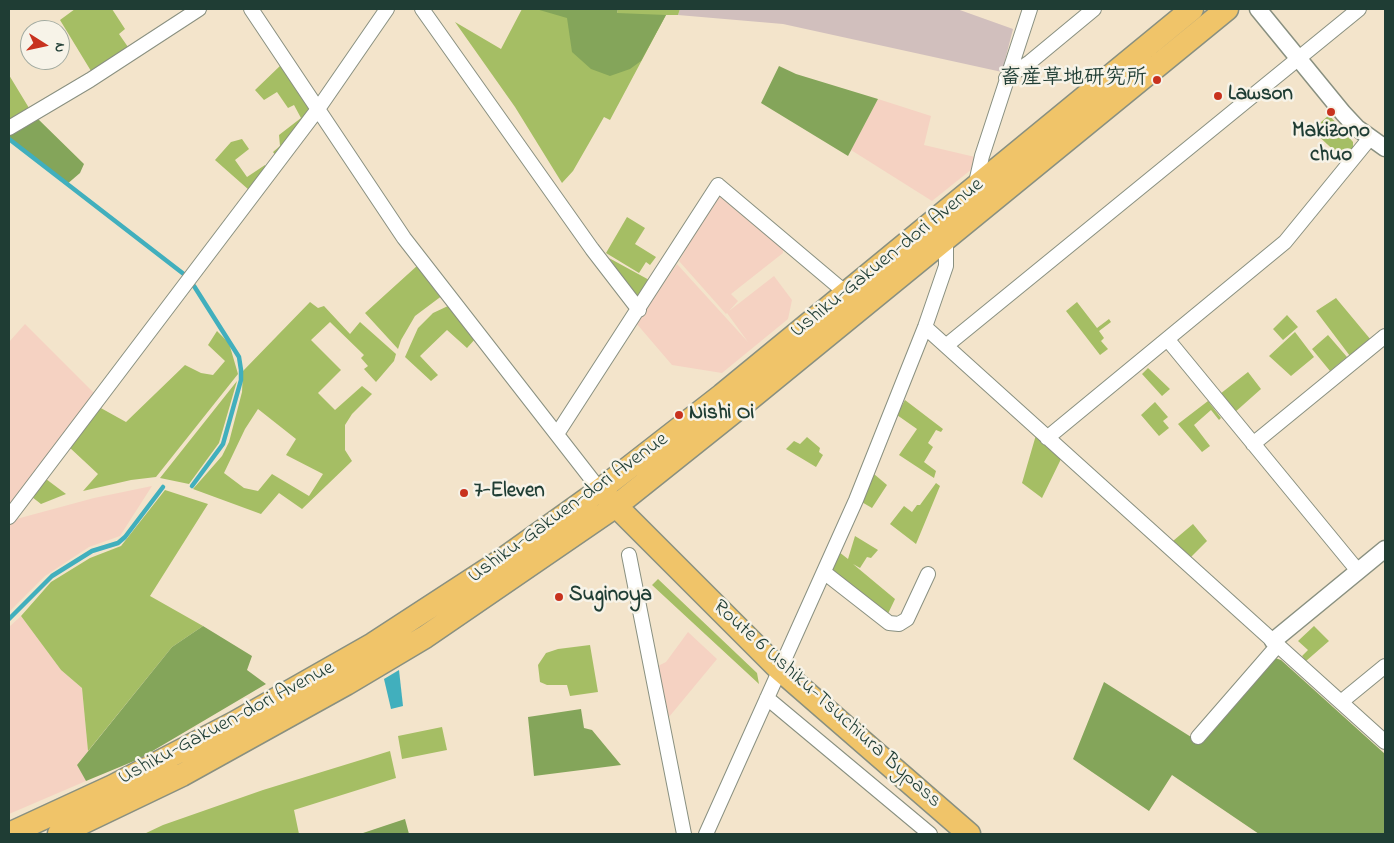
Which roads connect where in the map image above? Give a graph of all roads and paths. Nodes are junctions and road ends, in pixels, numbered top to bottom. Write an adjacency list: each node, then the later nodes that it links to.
1 (199, 9): 14 (street)
2 (251, 9): 13 (street)
3 (387, 9): 13 (street)
4 (422, 9): 20 (street)
5 (1030, 9): 12 (street)
6 (1094, 9): 12 (street)
7 (1192, 9): 17 (highway, Ushiku-Gakuen-dori Avenue)
8 (1227, 9): 18 (highway, Ushiku-Gakuen-dori Avenue)
9 (1258, 9): 11 (street)
10 (1359, 9): 11 (street)
11 (1298, 58): 15 (street); 24 (street)
12 (1006, 78): 17 (street)
13 (318, 109): 25 (street); 30 (street)
14 (9, 128)
15 (1370, 138): 16 (street); 23 (street)
16 (1385, 148)
17 (974, 188): 19 (highway, Ushiku-Gakuen-dori Avenue)
18 (946, 239): 21 (street); 29 (highway, Ushiku-Gakuen-dori Avenue)
19 (846, 293): 20 (street); 28 (highway, Ushiku-Gakuen-dori Avenue)
20 (639, 310): 25 (street)
21 (925, 327): 24 (street); 34 (street)
22 (1385, 336): 27 (street)
23 (1168, 340): 26 (street); 27 (street)
24 (947, 346): 26 (street)
25 (557, 434): 28 (street)
26 (1047, 438): 36 (street)
27 (1253, 444): 33 (street)
28 (600, 490): 29 (highway, Route 6 Ushiku-Tsuchiura Bypass); 43 (highway, Ushiku-Gakuen-dori Avenue)
29 (616, 506): 38 (highway, Route 6 Ushiku-Tsuchiura Bypass); 44 (highway, Ushiku-Gakuen-dori Avenue)
30 (9, 517)
31 (1385, 549): 33 (street)
32 (629, 555): 45 (street)
33 (1358, 571): 36 (street)
34 (825, 573): 35 (street); 38 (street)
35 (928, 574)
36 (1276, 643): 40 (street); 41 (street)
37 (1385, 666): 40 (street)
38 (779, 669): 39 (street); 48 (highway, Route 6 Ushiku-Tsuchiura Bypass)
39 (767, 698): 46 (street); 47 (street)
40 (1341, 702): 42 (street)
41 (1198, 737)
42 (1385, 742)
43 (9, 834)
44 (60, 834)
45 (684, 834)
46 (706, 834)
47 (930, 834)
48 (969, 834)

